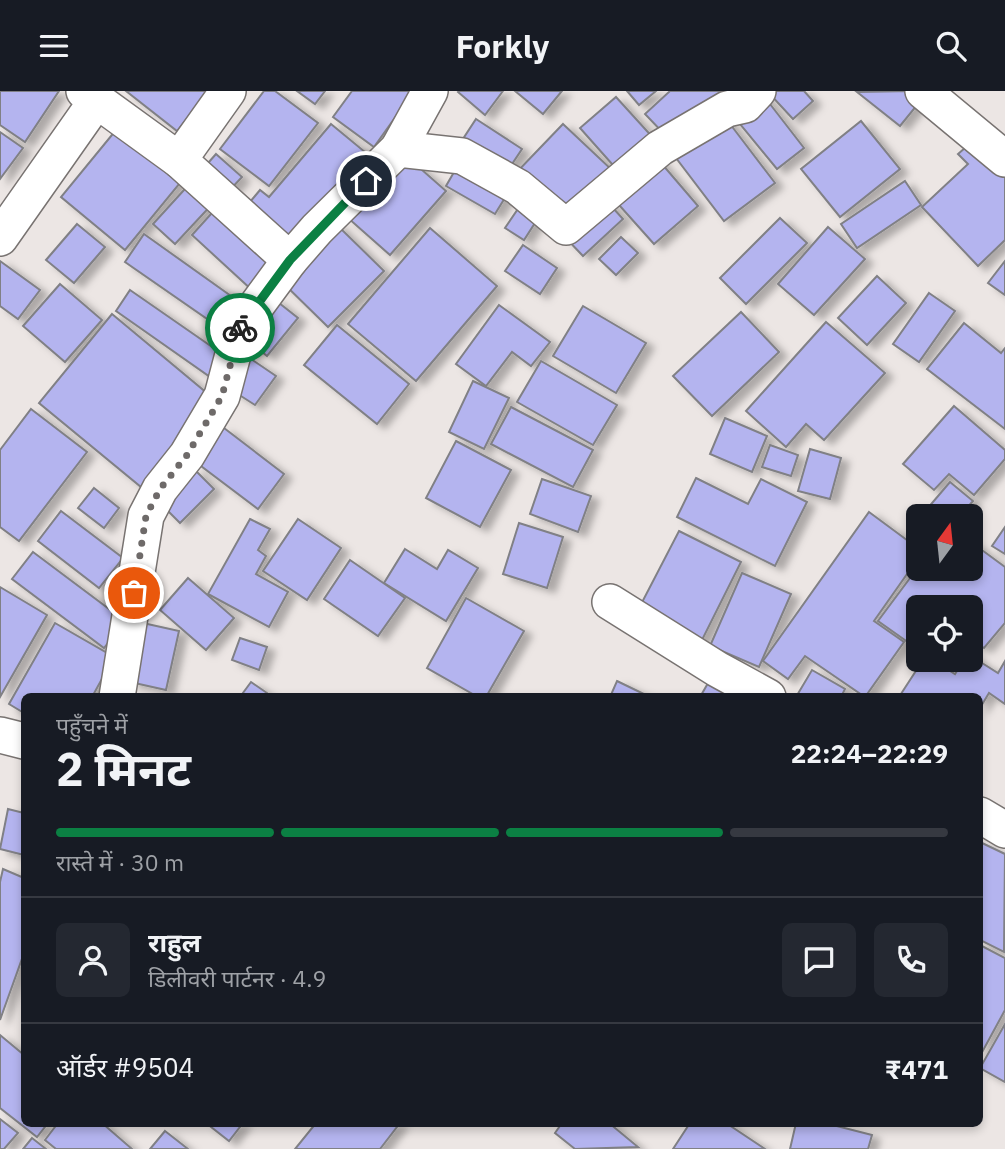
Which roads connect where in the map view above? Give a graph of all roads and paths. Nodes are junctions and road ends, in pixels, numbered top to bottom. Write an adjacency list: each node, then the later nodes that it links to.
1 (228, 91): 8 (street)
2 (430, 91): 6 (street)
3 (758, 91): 6 (street)
4 (923, 91): 7 (street)
5 (91, 96): 8 (street); 9 (street)
6 (398, 149): 10 (street)
7 (1005, 159)
8 (178, 160): 10 (street)
9 (0, 238)
10 (290, 260): 12 (street)
11 (610, 602): 13 (street)
12 (118, 693)
13 (761, 693)
14 (0, 735): 15 (street)
15 (21, 740)
16 (983, 817): 17 (street)
17 (1005, 829)

